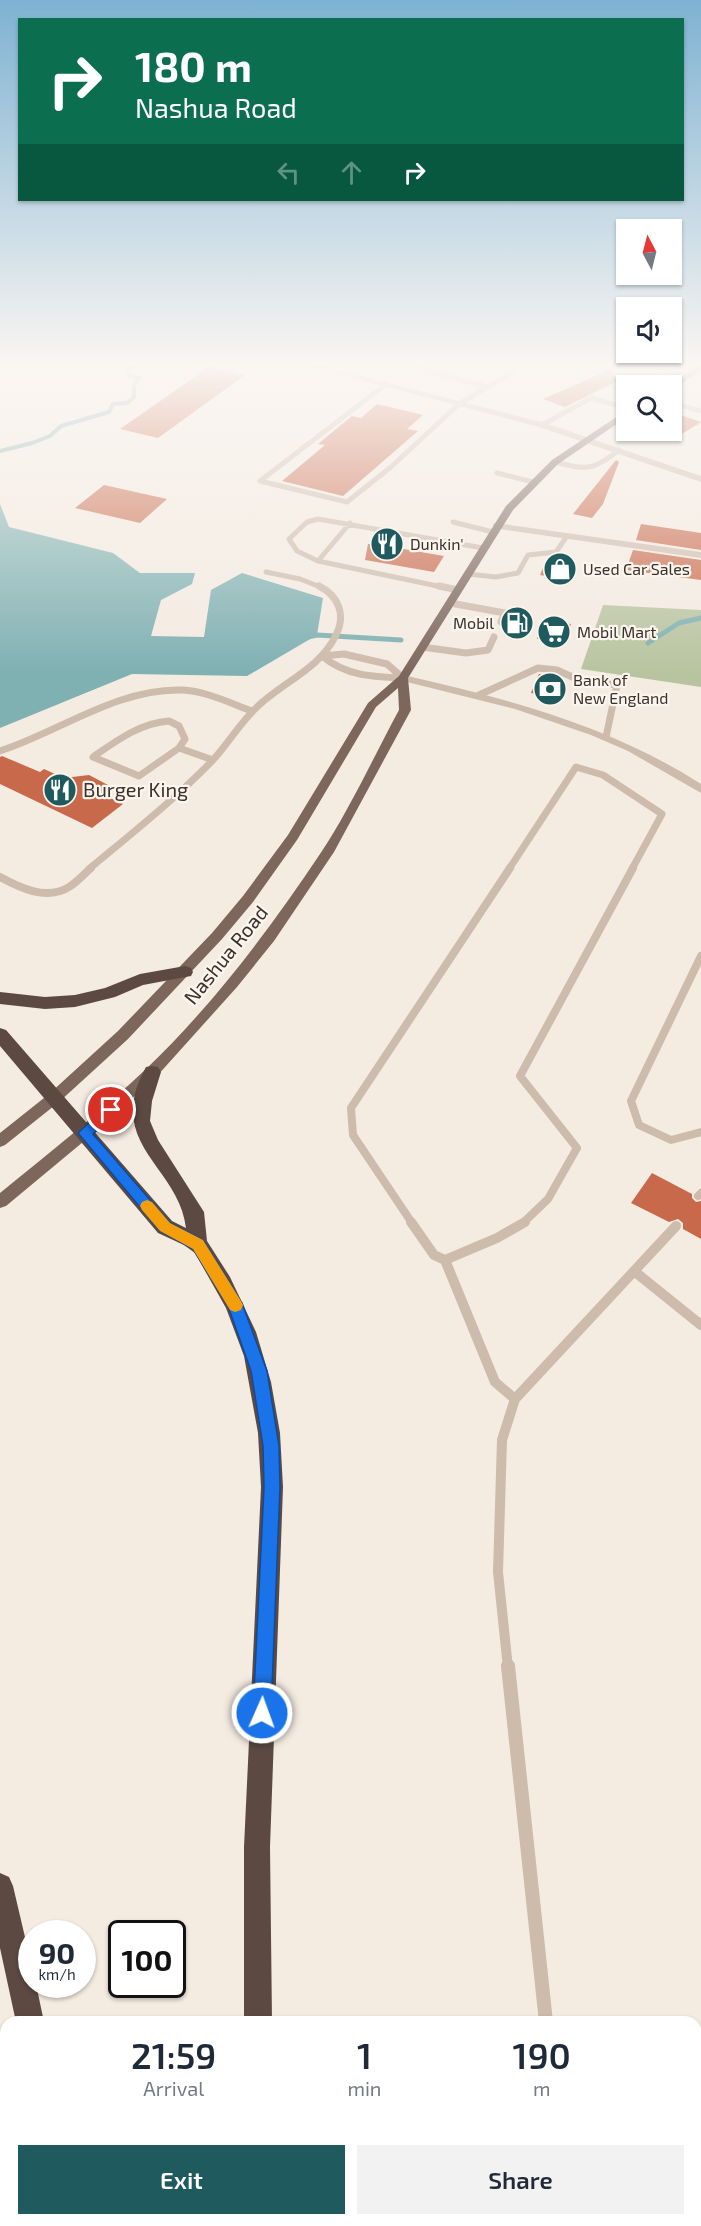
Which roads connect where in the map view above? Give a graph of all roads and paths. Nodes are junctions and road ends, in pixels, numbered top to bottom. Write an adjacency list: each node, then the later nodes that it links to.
1 (278, 467): 2 (lane)
2 (391, 467)
3 (550, 467): 9 (main road, Nashua Road)
4 (576, 467): 5 (lane)
5 (598, 467)
6 (667, 467): 8 (street)
7 (497, 473): 9 (lane)
8 (701, 479)
9 (533, 482): 12 (main road, Nashua Road)
10 (453, 522): 12 (lane)
11 (350, 523): 14 (lane); 16 (lane); 16 (lane)
12 (494, 529): 13 (street); 14 (main road, Nashua Road)
13 (567, 536): 15 (street); 18 (lane)
14 (483, 548): 18 (main road, Nashua Road)
15 (701, 555)
16 (318, 561): 19 (lane)
17 (267, 572): 24 (lane)
18 (468, 574): 19 (main road, Nashua Road)
19 (458, 590): 20 (main road, Nashua Road)
20 (450, 603): 21 (lane); 23 (main road, Nashua Road)
21 (501, 622)
22 (494, 637): 23 (lane)
23 (422, 648): 25 (main road, Nashua Road)
24 (322, 656): 25 (lane); 25 (lane); 27 (lane)
25 (403, 678): 26 (street); 35 (main road, Nashua Road); 38 (main road, Nashua Road)
26 (479, 695): 28 (street); 28 (lane)
27 (252, 711): 30 (lane); 31 (lane)
28 (606, 737): 32 (street)
29 (179, 748): 29 (lane); 31 (lane)
30 (0, 751)
31 (213, 760): 33 (lane)
32 (701, 789)
33 (0, 877)
34 (701, 956): 40 (lane)
35 (185, 972): 36 (highway); 39 (main road, Nashua Road)
36 (0, 998)
37 (0, 1034): 39 (highway)
38 (152, 1072): 41 (main road, Nashua Road); 45 (highway)
39 (54, 1098): 41 (highway); 42 (main road, Nashua Road)
40 (701, 1132)
41 (84, 1133): 43 (main road, Nashua Road); 45 (highway)
42 (0, 1141)
43 (0, 1202)
44 (676, 1226): 47 (lane)
45 (198, 1244): 52 (highway)
46 (445, 1260): 46 (lane); 49 (lane)
47 (634, 1271): 48 (lane); 49 (lane)
48 (701, 1325)
49 (515, 1399): 53 (lane)
50 (0, 1886): 51 (highway)
51 (29, 2016)
52 (258, 2016)
53 (545, 2016)

